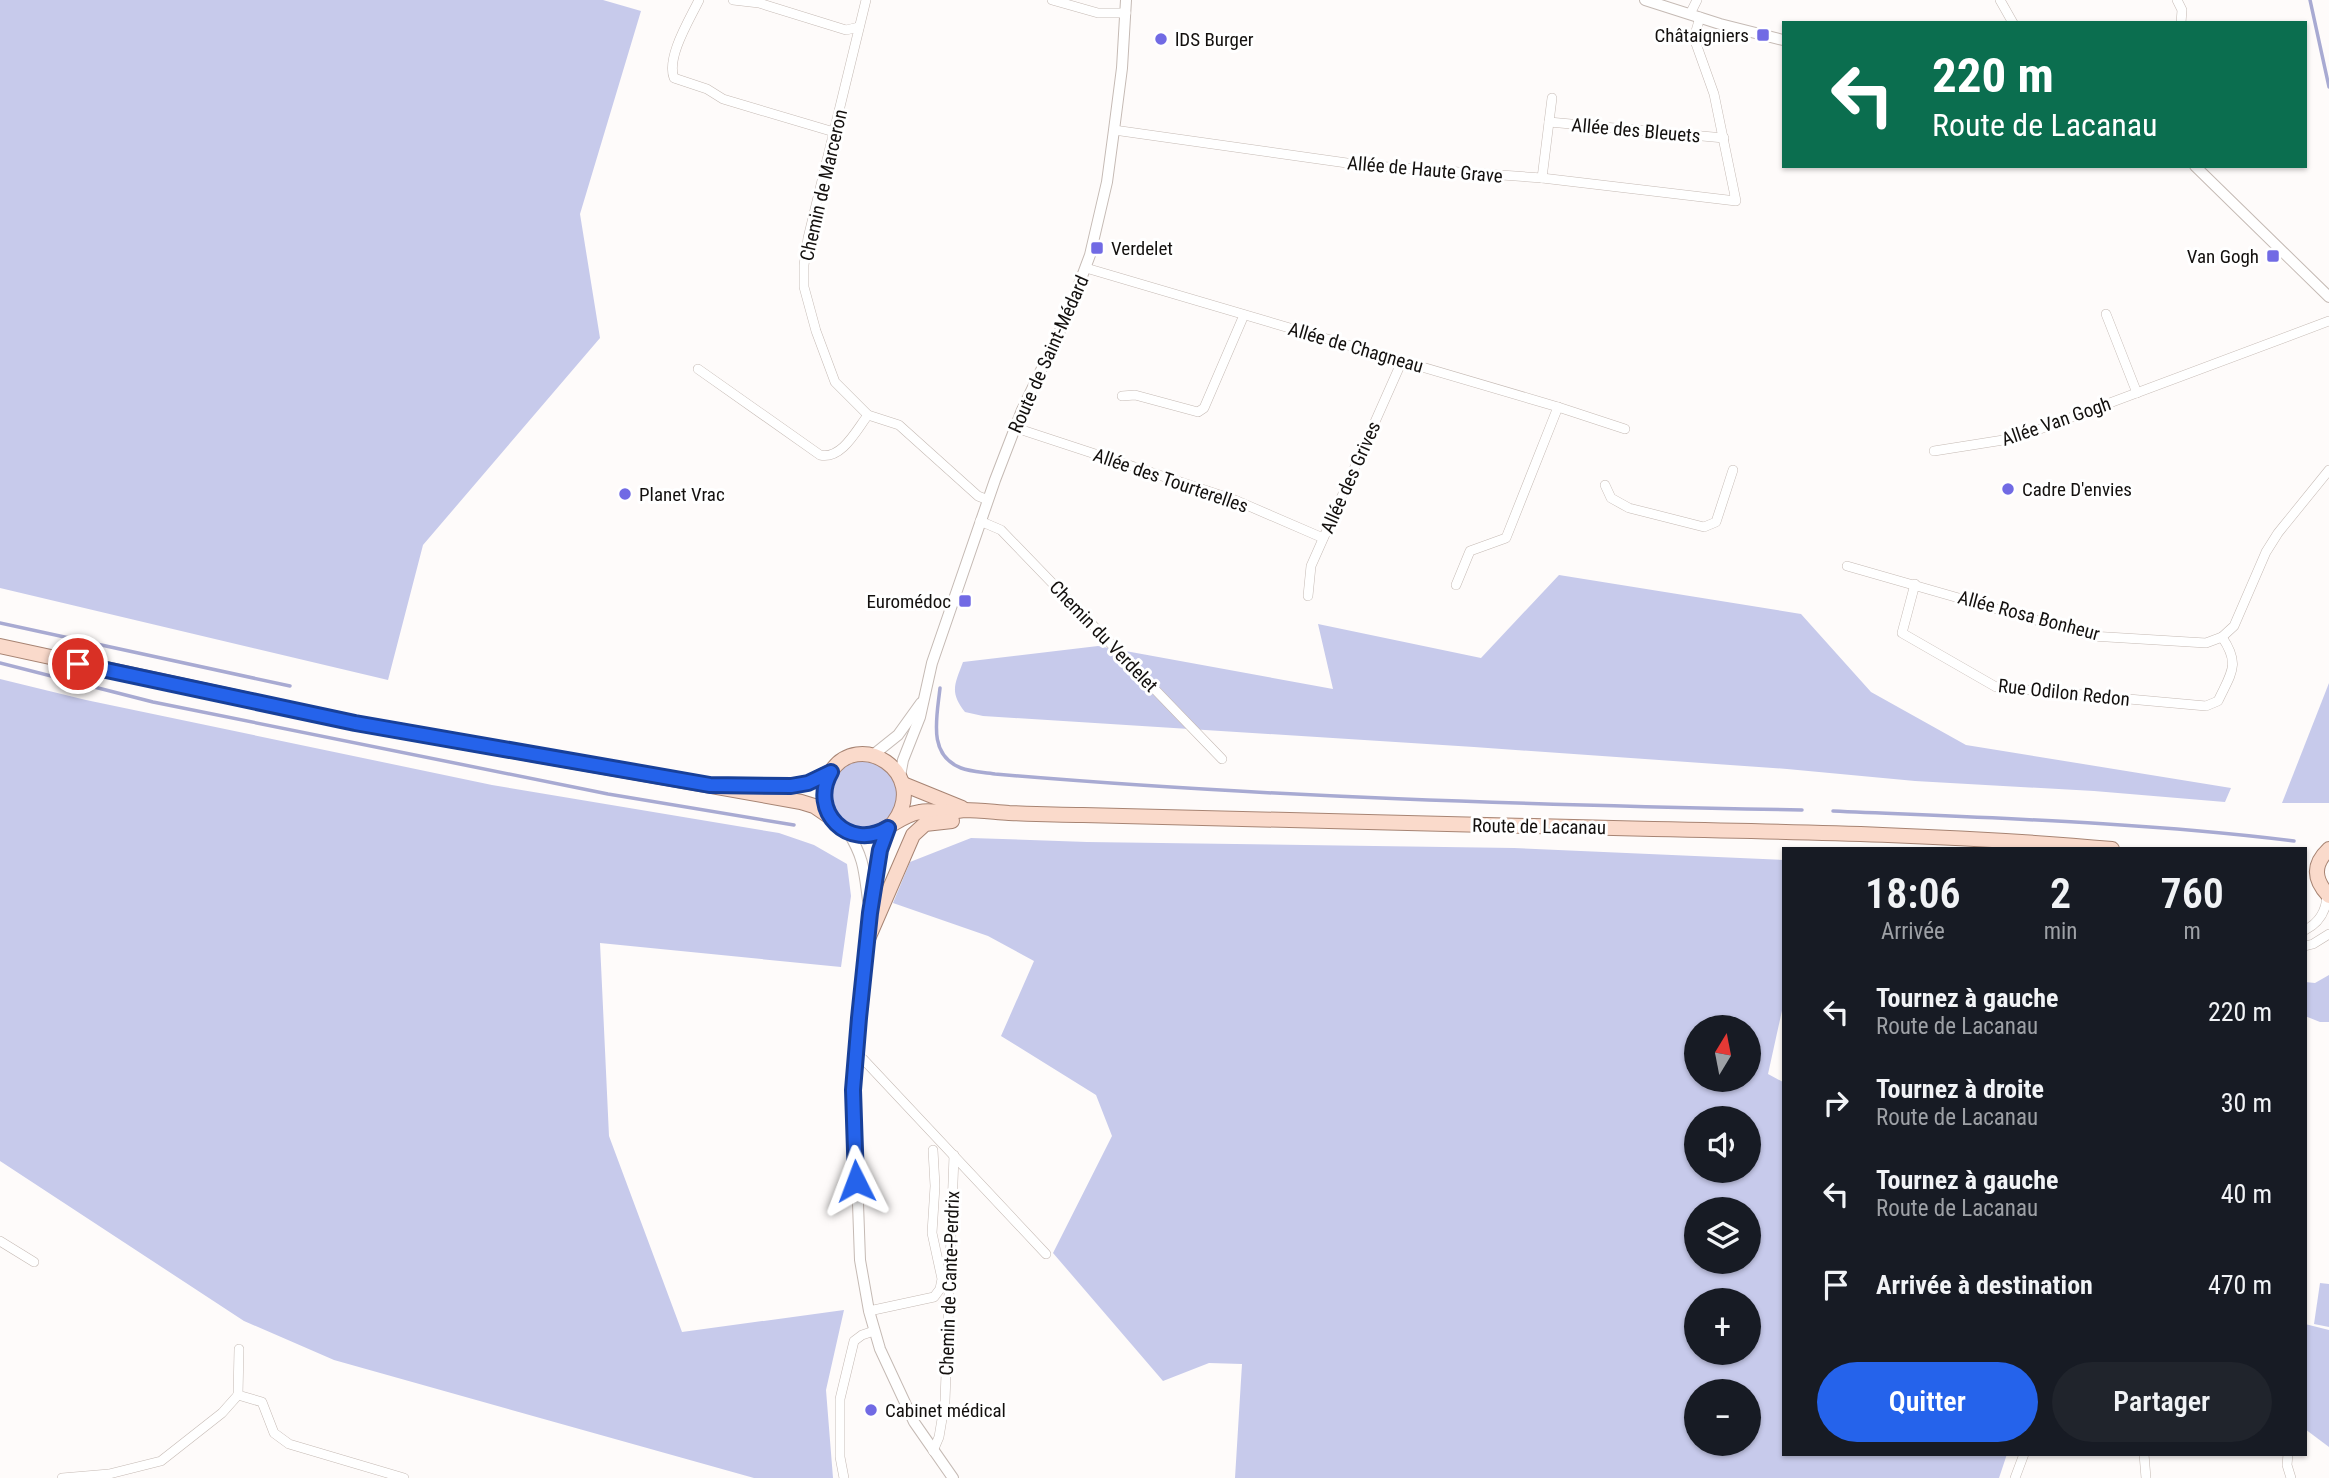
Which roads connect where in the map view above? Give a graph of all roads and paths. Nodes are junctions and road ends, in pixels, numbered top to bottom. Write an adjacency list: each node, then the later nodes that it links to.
1 (699, 0): 20 (street)
2 (733, 0): 3 (street)
3 (743, 0): 15 (street)
4 (1052, 0): 11 (street)
5 (1126, 0): 11 (street, Route de Saint-Médard)
6 (1645, 0): 12 (street)
7 (1697, 0): 12 (street)
8 (2000, 0): 13 (street)
9 (2177, 0): 14 (street)
10 (865, 4): 15 (street, Chemin de Marceron)
11 (1126, 13): 19 (street, Route de Saint-Médard)
12 (1695, 16): 16 (street); 21 (street)
13 (2012, 21)
14 (2181, 21)
15 (859, 27): 20 (street, Chemin de Marceron)
16 (1782, 40)
17 (1552, 98): 18 (street, Allée des Bleuets)
18 (1549, 122): 21 (street, Allée des Bleuets); 23 (street, Allée des Bleuets)
19 (1114, 130): 23 (street, Allée de Haute Grave); 24 (street, Route de Saint-Médard)
20 (834, 132): 34 (street, Chemin de Marceron)
21 (1724, 138): 23 (street, Allée de Haute Grave)
22 (2198, 168): 25 (street)
23 (1542, 178)
24 (1086, 268): 27 (street, Allée de Chagneau); 35 (street, Route de Saint-Médard)
25 (2329, 297)
26 (2106, 314): 31 (street, Allée Van Gogh)
27 (1244, 315): 29 (street, Allée de Chagneau); 32 (street)
28 (2329, 321): 31 (street, Allée Van Gogh)
29 (1402, 360): 33 (street, Allée de Chagneau); 43 (street, Allée des Grives)
30 (698, 369): 34 (street)
31 (2137, 393): 37 (street, Allée Van Gogh)
32 (1122, 396)
33 (1558, 407): 36 (street, Allée de Chagneau); 46 (street)
34 (868, 415): 41 (street, Chemin de Marceron)
35 (1016, 428): 41 (street, Route de Saint-Médard); 43 (street, Allée des Tourterelles)
36 (1625, 429)
37 (1934, 451)
38 (1733, 470): 40 (street)
39 (2329, 470): 48 (street)
40 (1605, 485)
41 (988, 500): 42 (street, Route de Saint-Médard)
42 (980, 522): 50 (street, Route de Saint-Médard); 52 (street, Chemin du Verdelet)
43 (1323, 538): 47 (street, Allée des Grives)
44 (1847, 566): 45 (street, Allée Rosa Bonheur)
45 (1915, 583): 48 (street, Allée Rosa Bonheur); 48 (street, Rue Odilon Redon)
46 (1456, 585)
47 (1308, 596)
48 (2222, 637)
49 (0, 646): 55 (main road)
50 (924, 697): 51 (street, Route de Saint-Médard); 54 (street, Route de Saint-Médard)
51 (873, 755): 53 (main road); 54 (main road, Route de Lacanau)
52 (1222, 759)
53 (831, 772): 55 (main road); 58 (main road)
54 (901, 780): 56 (main road, Route de Lacanau); 59 (main road)
55 (710, 785): 58 (main road)
56 (966, 810): 57 (main road, Route de Lacanau); 59 (main road, Route de Lacanau)
57 (1069, 815): 61 (main road, Route de Lacanau); 69 (main road)
58 (831, 818): 60 (main road)
59 (891, 825): 60 (main road, Route de Lacanau); 66 (street)
60 (848, 832): 66 (street)
61 (2082, 847)
62 (2326, 852): 63 (main road); 64 (main road)
63 (2307, 860)
64 (2311, 878): 65 (main road)
65 (2328, 896): 67 (street)
66 (870, 913): 69 (street)
67 (2307, 929)
68 (2329, 934): 70 (street)
69 (867, 941): 71 (street)
70 (2307, 946)
71 (856, 1056): 73 (street); 77 (street)
72 (933, 1150): 77 (street)
73 (954, 1155): 75 (street); 81 (street, Chemin de Cante-Perdrix)
74 (0, 1241): 76 (street)
75 (1046, 1254)
76 (34, 1262)
77 (869, 1311): 78 (street)
78 (874, 1331): 81 (street); 87 (street)
79 (239, 1349): 80 (street)
80 (238, 1395): 85 (street); 86 (street)
81 (933, 1451): 88 (street)
82 (2023, 1456): 89 (street)
83 (2144, 1456): 90 (street)
84 (2288, 1456): 91 (street)
85 (62, 1478)
86 (404, 1478)
87 (844, 1478)
88 (953, 1478)
89 (2015, 1478)
90 (2146, 1478)
91 (2291, 1478)

